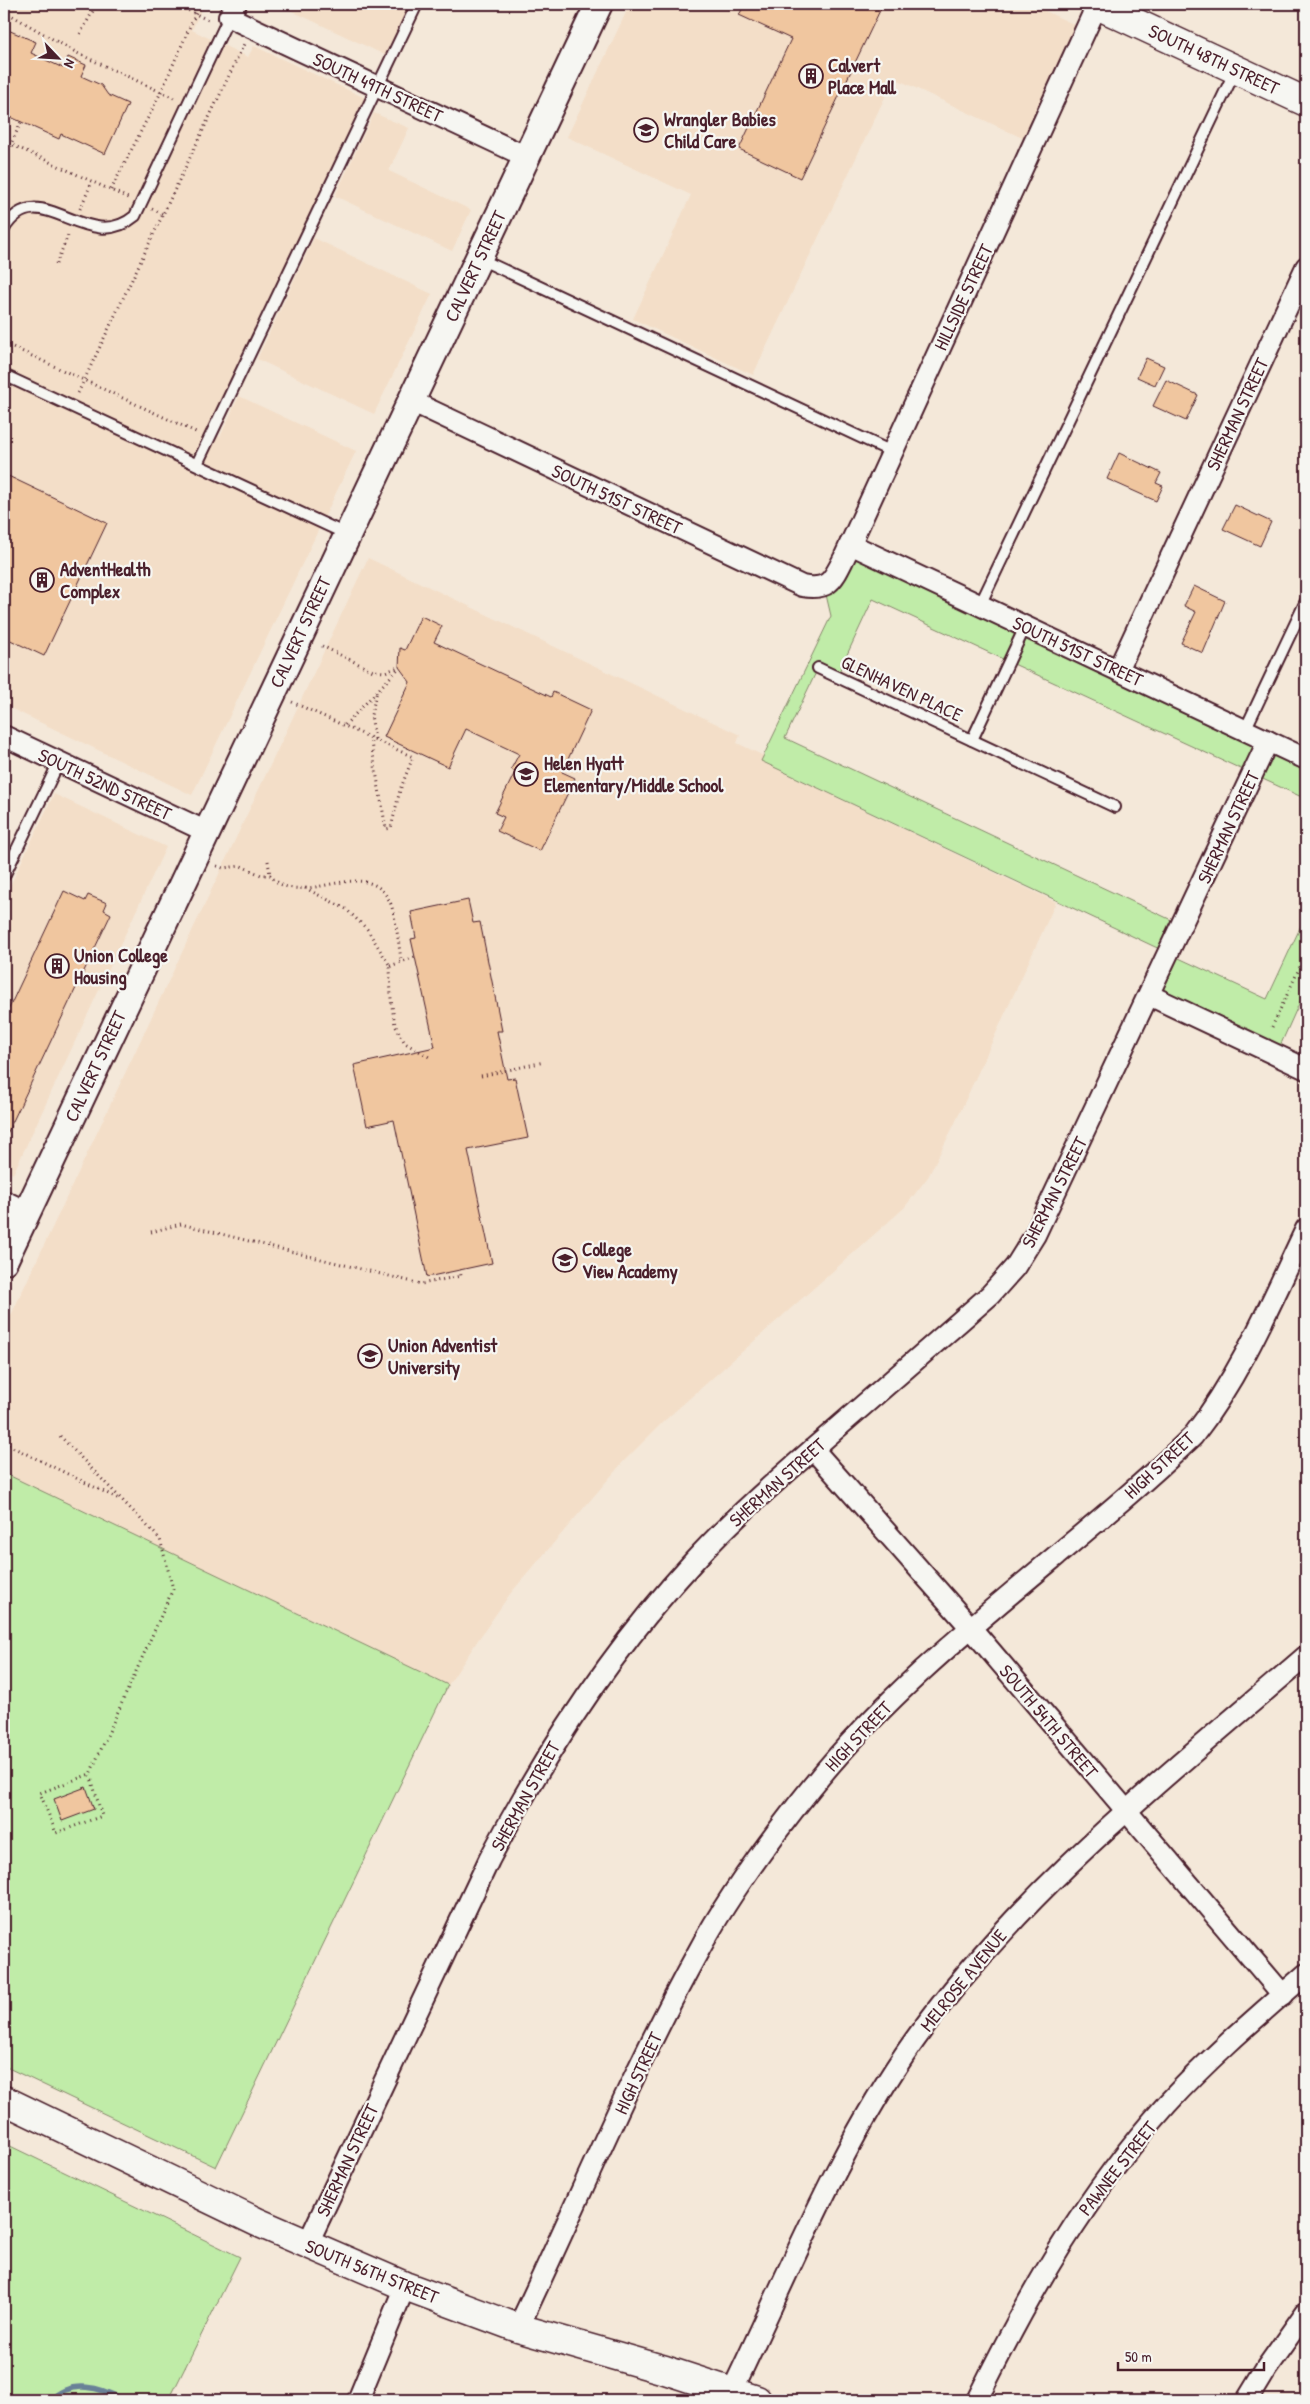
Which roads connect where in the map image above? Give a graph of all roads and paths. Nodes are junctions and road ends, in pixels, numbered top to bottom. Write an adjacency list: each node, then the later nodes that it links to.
1 (98, 4): 8 (path)
2 (417, 4): 11 (lane)
3 (599, 4): 18 (street, CALVERT STREET)
4 (1096, 4): 10 (main road, SOUTH 48TH STREET); 35 (street, HILLSIDE STREET)
5 (233, 10): 11 (street, SOUTH 49TH STREET); 14 (lane)
6 (4, 11): 12 (path)
7 (196, 14): 12 (path)
8 (80, 34)
9 (246, 39): 23 (path)
10 (1236, 70): 13 (main road, SOUTH 48TH STREET); 41 (lane)
11 (378, 87): 18 (street, SOUTH 49TH STREET); 34 (lane)
12 (161, 92): 14 (path); 21 (path)
13 (1306, 102)
14 (188, 105): 22 (lane)
15 (21, 122): 17 (path)
16 (4, 141): 17 (path)
17 (11, 145): 19 (path); 20 (path)
18 (527, 157): 26 (street, CALVERT STREET)
19 (4, 160)
20 (92, 182): 21 (path); 24 (path)
21 (111, 190): 22 (path)
22 (141, 204): 23 (path); 24 (lane)
23 (163, 214): 31 (path)
24 (74, 221): 25 (lane); 27 (path)
25 (4, 229)
26 (479, 258): 32 (street, CALVERT STREET); 35 (lane)
27 (56, 264)
28 (1306, 267): 45 (street, SHERMAN STREET)
29 (4, 342): 31 (path)
30 (4, 374): 33 (lane)
31 (84, 380): 33 (path); 34 (path)
32 (411, 402): 37 (street, CALVERT STREET); 39 (street, SOUTH 51ST STREET)
33 (71, 406): 36 (lane)
34 (210, 438): 36 (lane)
35 (892, 452): 38 (street, HILLSIDE STREET)
36 (197, 464): 37 (lane)
37 (346, 534): 47 (street, CALVERT STREET)
38 (850, 544): 39 (street, HILLSIDE STREET); 41 (street, SOUTH 51ST STREET)
39 (824, 586)
40 (1306, 601): 49 (lane)
41 (980, 605): 42 (street, SOUTH 51ST STREET)
42 (1025, 626): 45 (street, SOUTH 51ST STREET); 53 (lane, GLENHAVEN PLACE)
43 (322, 646): 46 (path)
44 (818, 668): 53 (lane, GLENHAVEN PLACE)
45 (1118, 670): 49 (street, SOUTH 51ST STREET)
46 (378, 690): 48 (path); 52 (path)
47 (272, 692): 48 (path); 58 (street, CALVERT STREET)
48 (345, 726): 51 (path)
49 (1245, 730): 54 (street, SOUTH 51ST STREET)
50 (4, 736): 56 (street, SOUTH 52ND STREET)
51 (370, 737): 52 (path); 52 (path)
52 (375, 740)
53 (972, 740): 57 (lane, GLENHAVEN PLACE)
54 (1268, 741): 55 (street, SOUTH 51ST STREET); 68 (street, SHERMAN STREET)
55 (1306, 759)
56 (58, 762): 58 (street, SOUTH 52ND STREET); 62 (lane)
57 (1115, 808)
58 (205, 831): 75 (street, CALVERT STREET)
59 (268, 861): 61 (path)
60 (217, 866): 61 (path)
61 (270, 874): 63 (path)
62 (4, 876)
63 (305, 888): 66 (path); 67 (path)
64 (1306, 954): 69 (path)
65 (415, 957): 66 (path)
66 (401, 960): 67 (path)
67 (390, 966): 70 (path)
68 (1149, 995): 72 (street); 82 (street, SHERMAN STREET)
69 (1272, 1027)
70 (429, 1057)
71 (544, 1062): 73 (path)
72 (1306, 1069)
73 (481, 1076)
74 (4, 1201): 75 (street)
75 (27, 1212): 78 (street, CALVERT STREET)
76 (1306, 1229): 84 (street, HIGH STREET)
77 (151, 1232): 79 (path)
78 (4, 1261)
79 (460, 1270)
80 (60, 1436): 83 (path)
81 (4, 1443): 83 (path)
82 (813, 1449): 84 (street, SOUTH 54TH STREET); 91 (street, SHERMAN STREET)
83 (122, 1500): 86 (path)
84 (971, 1628): 87 (street, SOUTH 54TH STREET); 94 (street, HIGH STREET)
85 (1306, 1656): 87 (street, MELROSE AVENUE)
86 (90, 1774): 86 (path)
87 (1126, 1812): 89 (street, SOUTH 54TH STREET); 95 (street, MELROSE AVENUE)
88 (1306, 1974): 89 (street, PAWNEE STREET)
89 (1282, 1995): 97 (street, PAWNEE STREET)
90 (4, 2100): 91 (main road, SOUTH 56TH STREET)
91 (307, 2245): 92 (main road, SOUTH 56TH STREET)
92 (405, 2286): 94 (main road, SOUTH 56TH STREET); 96 (street)
93 (1306, 2312): 98 (street)
94 (518, 2328): 95 (main road, SOUTH 56TH STREET)
95 (745, 2395)
96 (358, 2400)
97 (977, 2400)
98 (1246, 2400)

